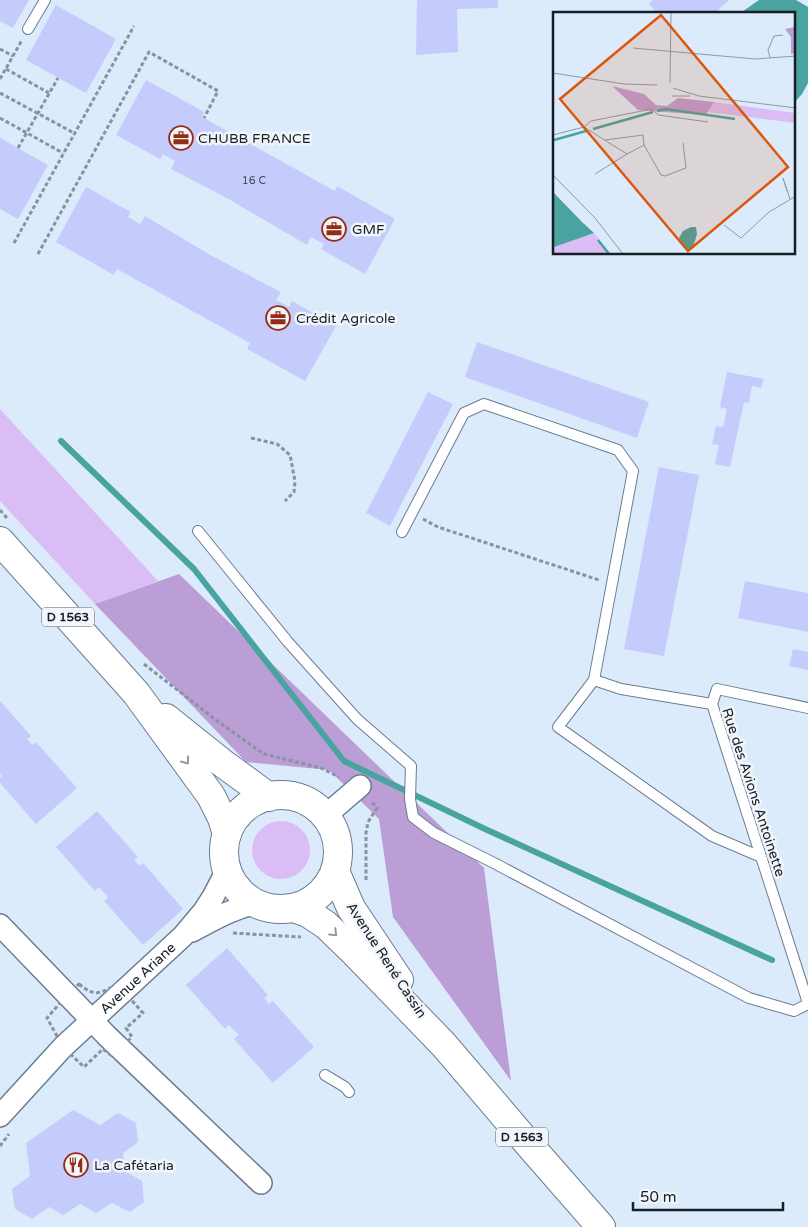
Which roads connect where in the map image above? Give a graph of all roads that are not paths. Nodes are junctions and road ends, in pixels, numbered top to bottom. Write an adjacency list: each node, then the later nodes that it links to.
1 (45, 0): 2 (lane)
2 (28, 29)
3 (198, 531): 21 (lane)
4 (402, 532): 6 (lane)
5 (6, 533): 7 (main road, D 1563)
6 (594, 680): 8 (lane, Rue des Avions Antoinette); 14 (lane)
7 (136, 693): 11 (main road, D 1563); 13 (main road, D 1563, one-way to 13)
8 (712, 704): 9 (lane); 14 (lane, Rue des Avions Antoinette)
9 (808, 708)
10 (360, 786): 12 (street)
11 (269, 796): 12 (main road); 13 (main road)
12 (325, 816): 16 (main road)
13 (227, 834): 15 (main road)
14 (761, 857): 21 (lane, Rue des Avions Antoinette)
15 (227, 870): 17 (main road); 20 (street, Avenue Ariane)
16 (335, 871): 18 (main road); 23 (main road, Avenue René Cassin / D 1563)
17 (257, 904): 18 (main road); 20 (street, Avenue Ariane)
18 (294, 908): 23 (main road, Avenue René Cassin / D 1563, one-way to 23)
19 (0, 925): 22 (street, Avenue Ariane)
20 (183, 936): 22 (street, Avenue Ariane)
21 (808, 1003)
22 (93, 1021): 26 (street, Avenue Ariane); 27 (street)
23 (444, 1045): 28 (main road, Avenue René Cassin / D 1563)
24 (325, 1075): 25 (lane)
25 (349, 1092)
26 (5, 1124)
27 (261, 1184)
28 (601, 1227)

